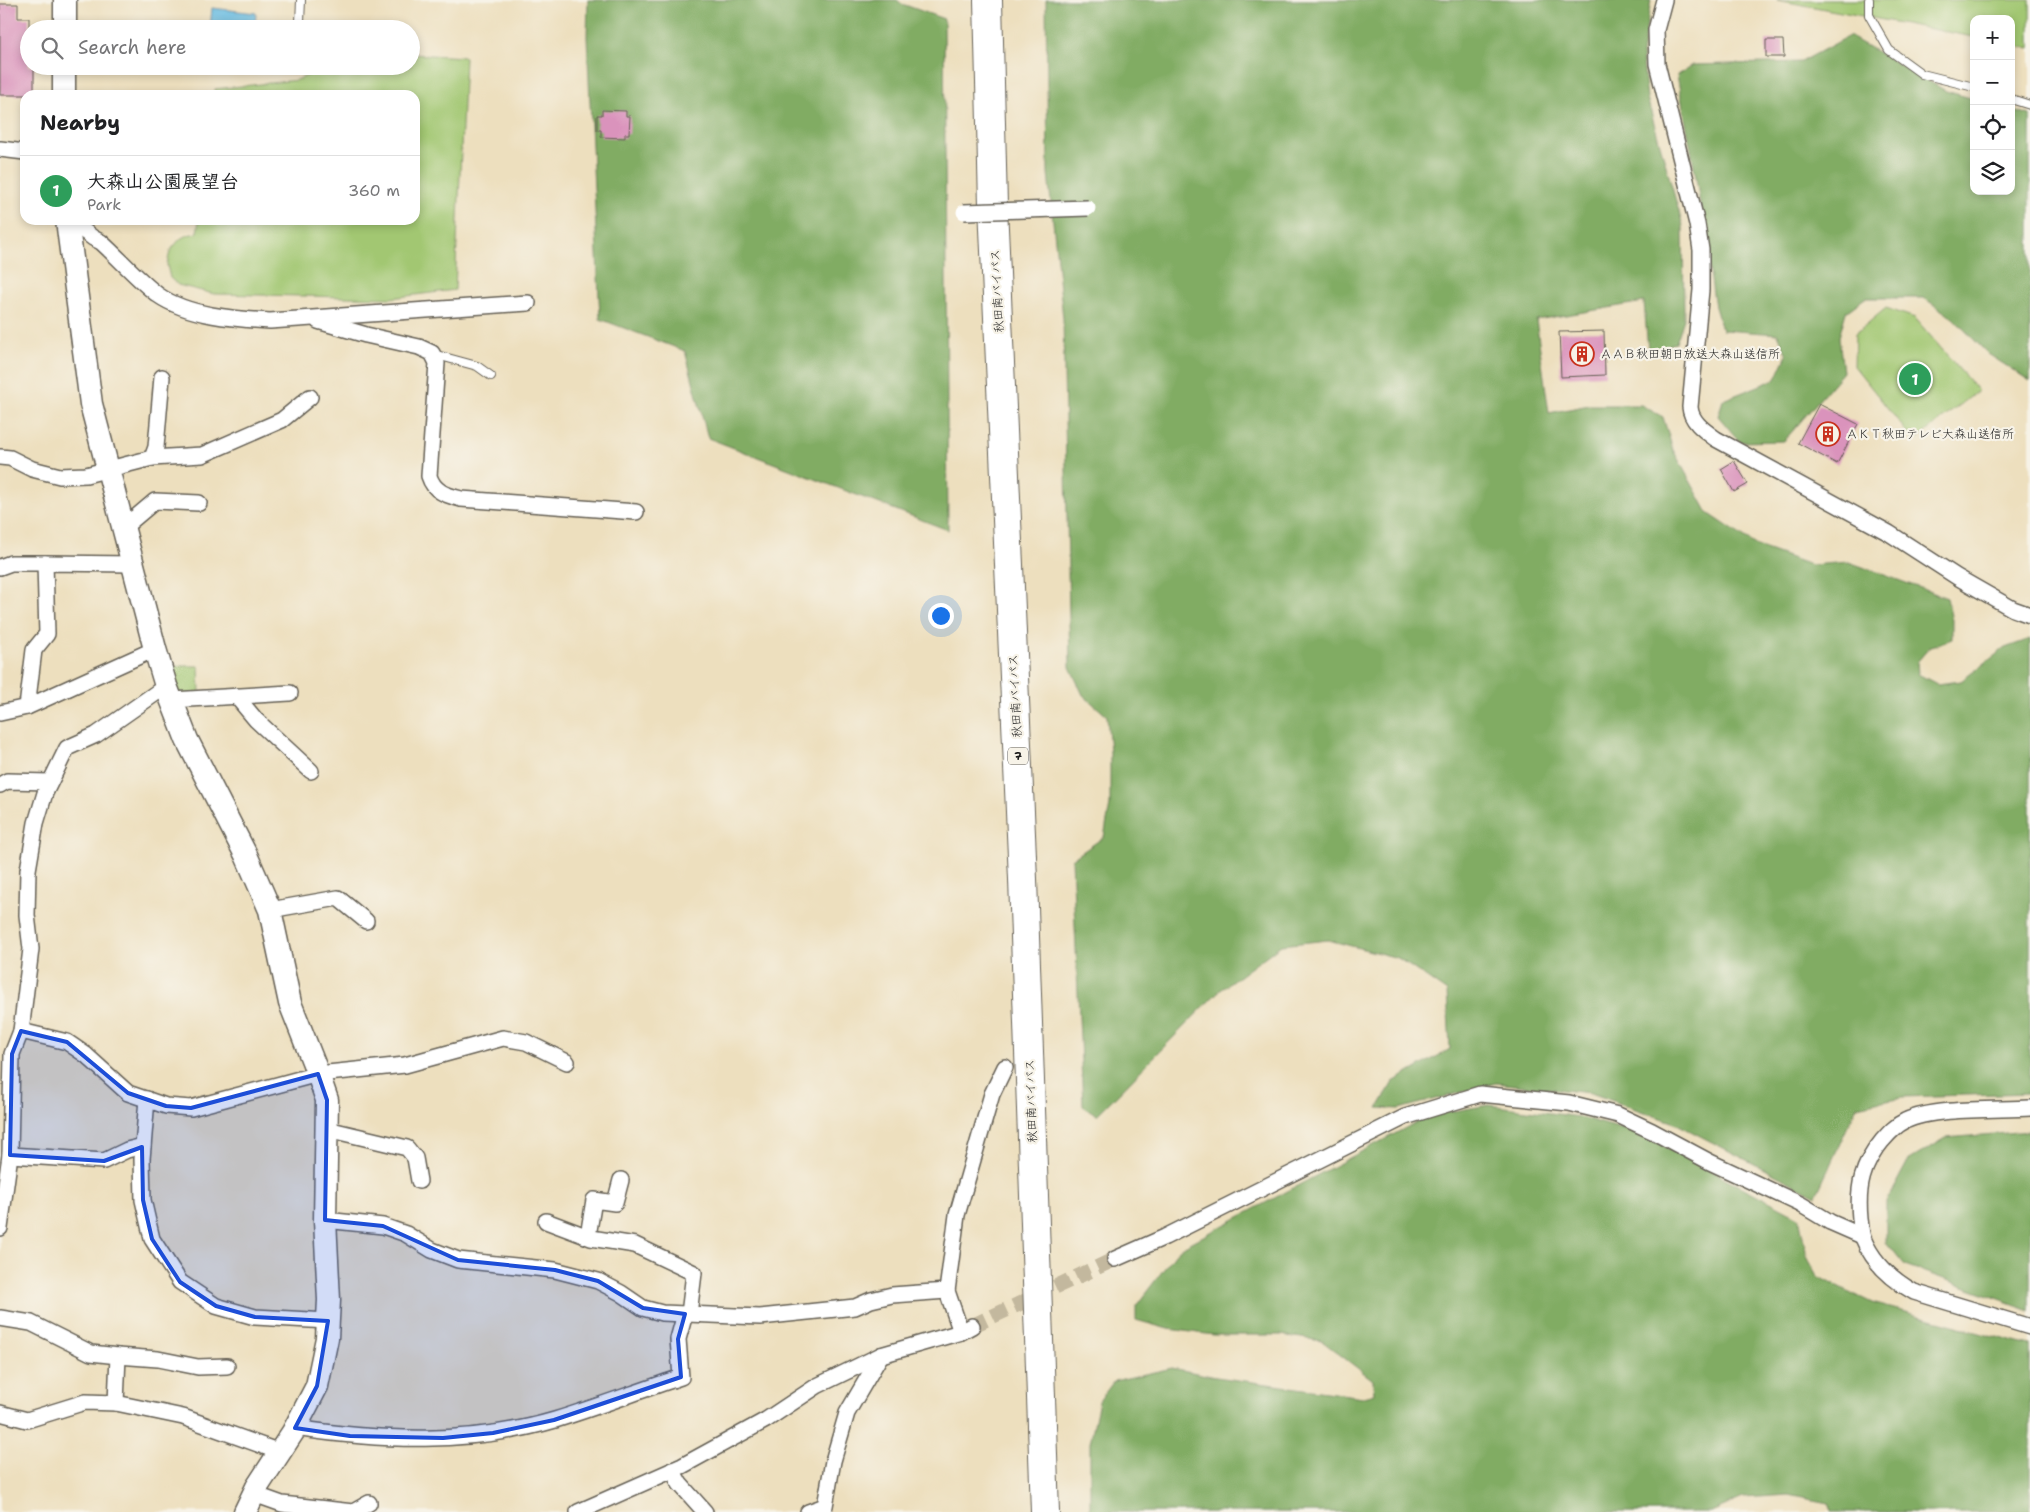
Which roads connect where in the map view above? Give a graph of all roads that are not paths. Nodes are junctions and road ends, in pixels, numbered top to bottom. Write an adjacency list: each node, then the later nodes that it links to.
1 (65, 0): 6 (street)
2 (301, 0): 7 (lane)
3 (988, 0): 84 (highway, 秋田南バイパス / 7)
4 (1664, 0): 34 (street)
5 (1869, 0): 9 (lane)
6 (65, 20)
7 (300, 20)
8 (64, 75): 10 (street)
9 (1970, 86)
10 (64, 90)
11 (2015, 100): 12 (lane)
12 (2030, 105)
13 (0, 148): 14 (street)
14 (20, 151)
15 (1088, 208): 16 (street, bridge)
16 (964, 212)
17 (69, 225): 27 (street)
18 (75, 225): 20 (street)
19 (528, 303): 20 (street)
20 (310, 318): 21 (street)
21 (432, 353): 22 (lane); 29 (street)
22 (491, 376)
23 (162, 377): 26 (street)
24 (310, 397): 26 (street)
25 (0, 457): 27 (street)
26 (152, 458): 27 (street)
27 (108, 468): 30 (street)
28 (198, 502): 30 (street)
29 (636, 512)
30 (123, 528): 32 (street)
31 (45, 563): 32 (street); 33 (street); 39 (street)
32 (133, 564): 35 (street)
33 (0, 567)
34 (2030, 615)
35 (154, 649): 36 (street); 39 (street)
36 (169, 693): 38 (street); 42 (street); 44 (street)
37 (290, 693): 38 (street)
38 (236, 696): 41 (street)
39 (27, 706): 40 (street)
40 (0, 713)
41 (310, 771)
42 (50, 782): 43 (street); 46 (street)
43 (0, 785)
44 (270, 910): 45 (street); 50 (street)
45 (366, 921)
46 (21, 1030): 47 (street); 51 (street)
47 (6, 1054): 52 (street)
48 (567, 1062): 50 (street)
49 (1005, 1067): 65 (street)
50 (318, 1074): 51 (street); 54 (street)
51 (147, 1099): 55 (street)
52 (6, 1106): 56 (street)
53 (2030, 1108): 63 (street)
54 (327, 1129): 58 (street); 59 (street)
55 (143, 1146): 56 (street); 68 (street)
56 (10, 1155): 61 (street)
57 (622, 1180): 62 (street)
58 (419, 1181)
59 (325, 1220): 66 (street); 68 (street)
60 (546, 1221): 62 (street)
61 (0, 1228)
62 (588, 1236): 66 (street)
63 (1862, 1236): 64 (street); 69 (street)
64 (1115, 1259)
65 (947, 1291): 66 (street); 70 (street)
66 (687, 1314): 75 (street)
67 (0, 1318): 71 (street)
68 (328, 1321): 75 (street)
69 (2030, 1327)
70 (881, 1355): 77 (street); 83 (street)
71 (118, 1356): 72 (street); 73 (street)
72 (227, 1366)
73 (116, 1403): 74 (street); 76 (street)
74 (0, 1413)
75 (295, 1428): 76 (street)
76 (280, 1452): 78 (street)
77 (672, 1470): 81 (street); 82 (street)
78 (249, 1503): 80 (street)
79 (369, 1503): 80 (street)
80 (328, 1510)
81 (578, 1512)
82 (705, 1512)
83 (808, 1512)
84 (1045, 1512)

